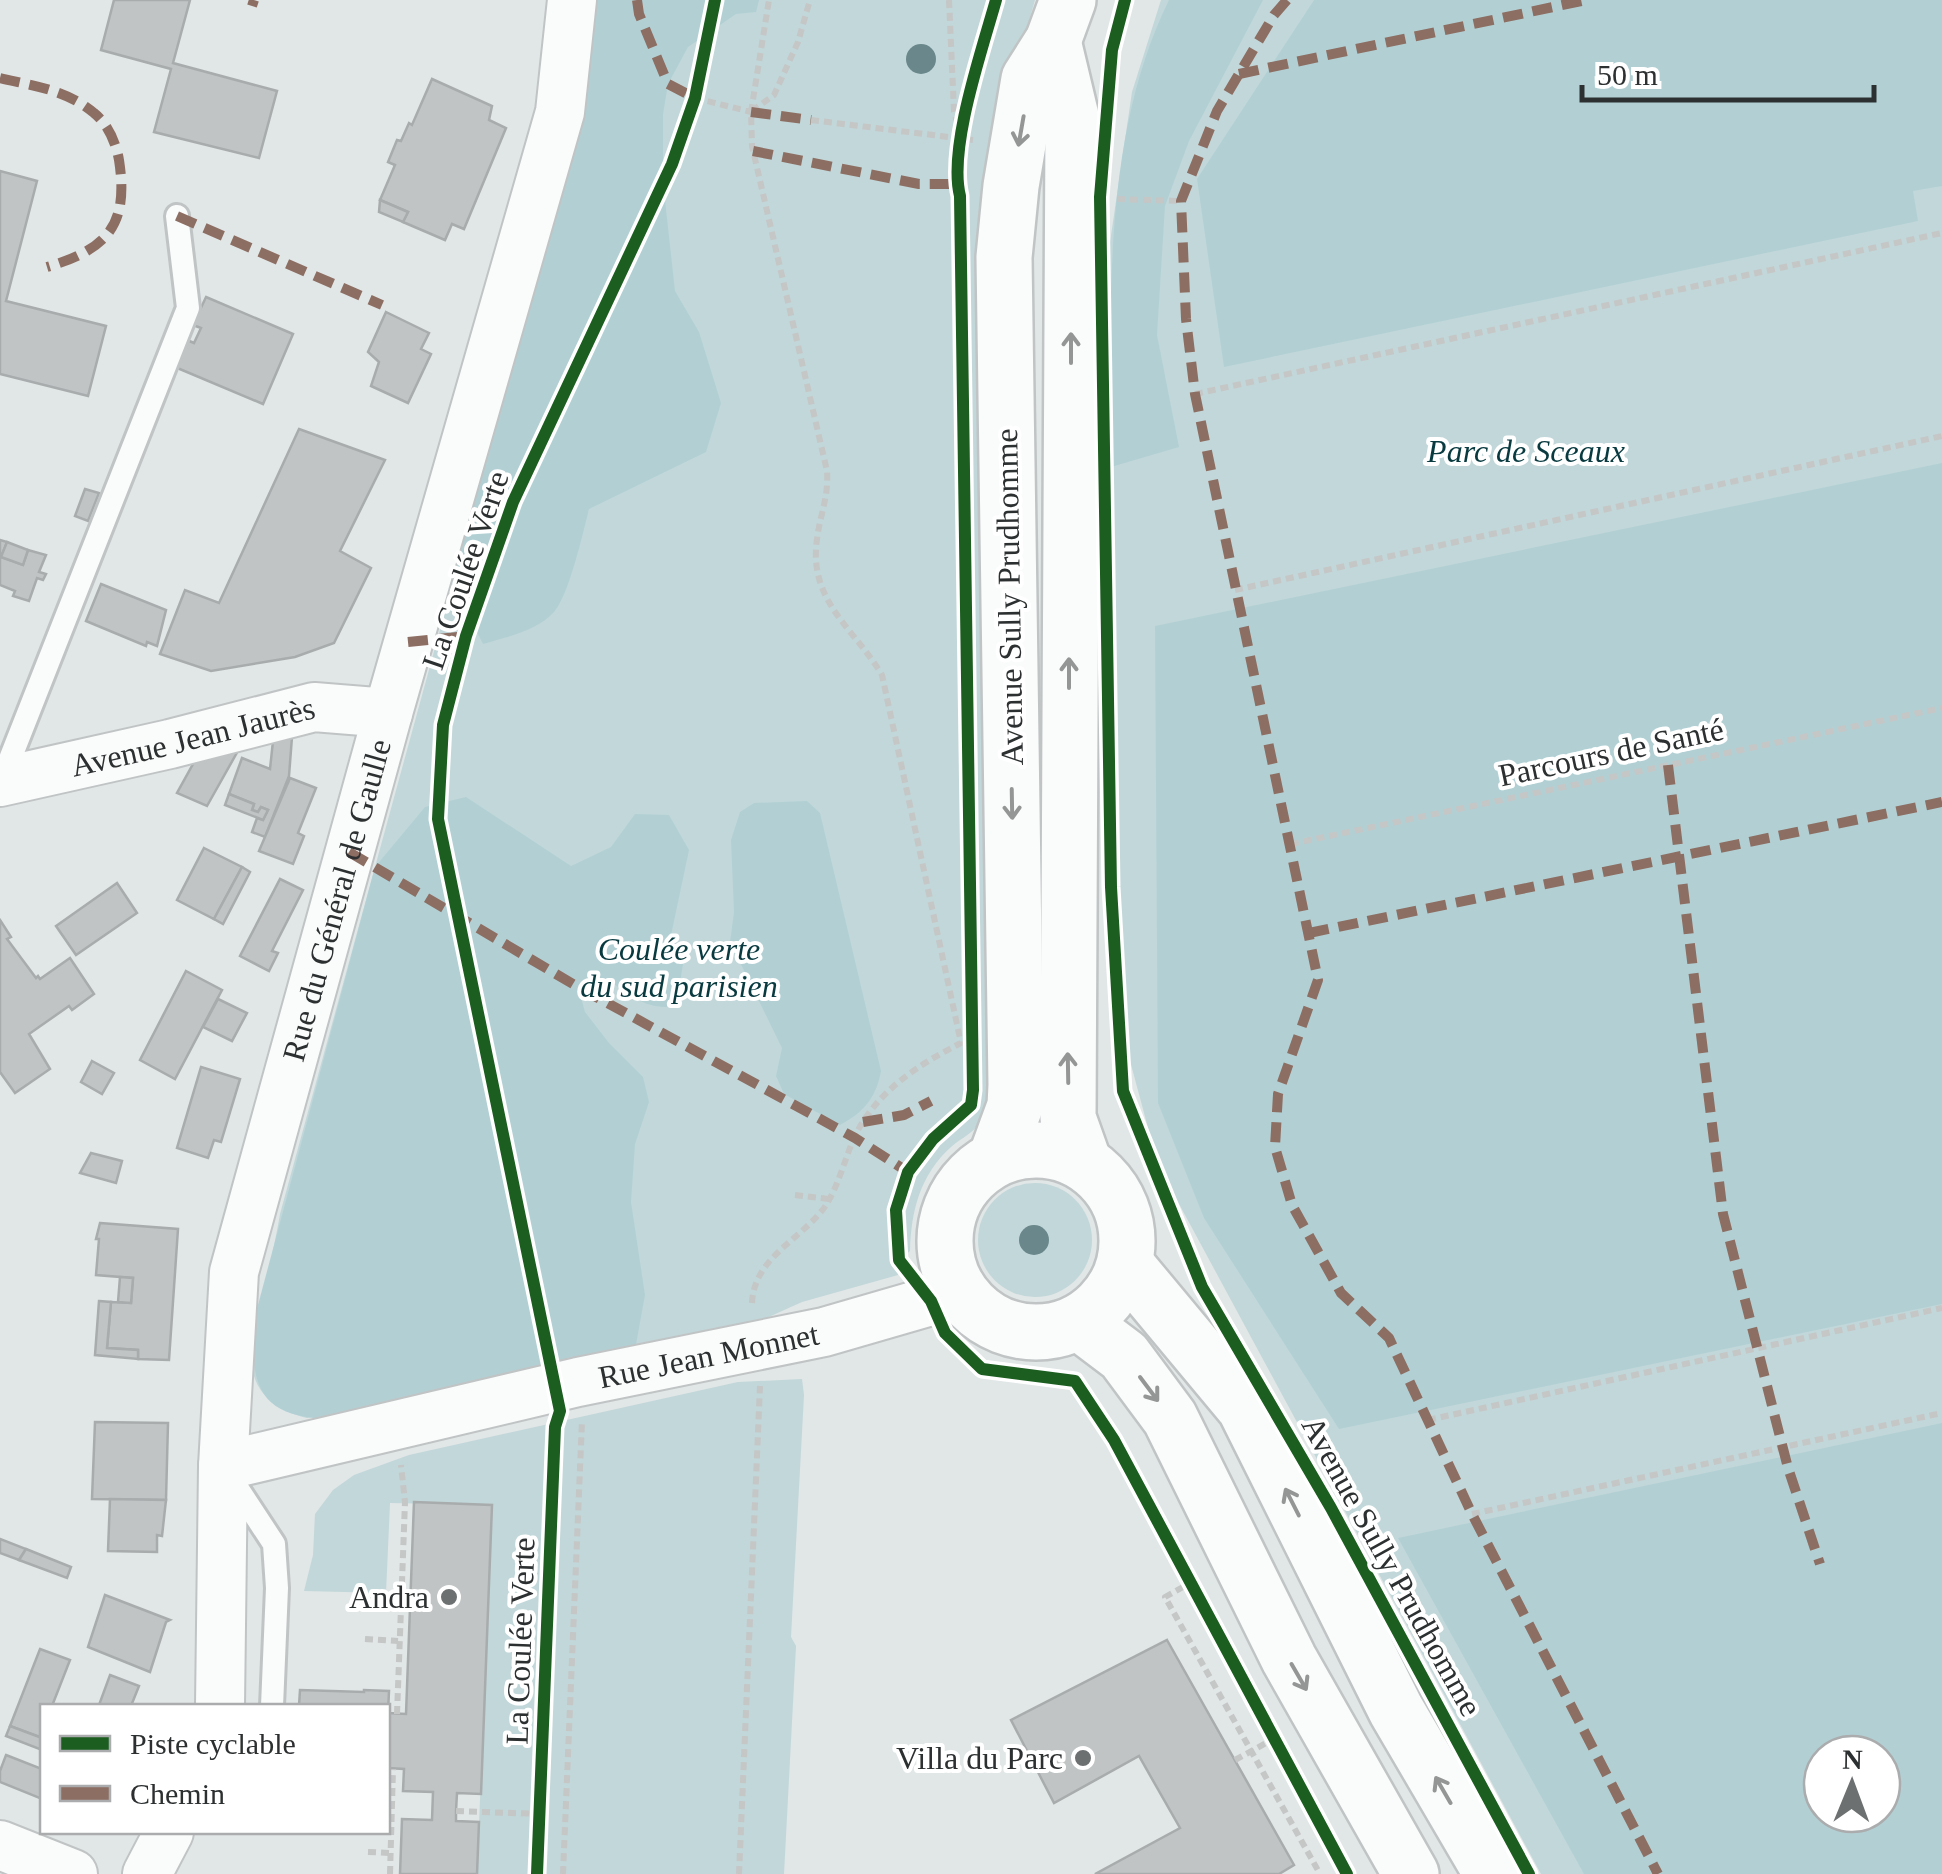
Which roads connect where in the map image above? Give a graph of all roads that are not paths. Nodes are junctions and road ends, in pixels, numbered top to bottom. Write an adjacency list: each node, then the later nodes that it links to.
1 (572, 0): 4 (street, Rue du Général de Gaulle)
2 (1061, 20): 6 (main road, Avenue Sully Prudhomme, one-way to 6); 7 (main road, Avenue Sully Prudhomme, one-way to 2)
3 (177, 216): 5 (lane)
4 (388, 713): 5 (street, Avenue Jean Jaurès); 11 (street, Rue du Général de Gaulle)
5 (0, 782)
6 (996, 1158): 7 (main road); 9 (main road)
7 (1084, 1163): 8 (main road)
8 (1126, 1264): 10 (main road); 19 (main road, Avenue Sully Prudhomme, one-way to 8)
9 (956, 1286): 10 (main road); 11 (street, Rue Jean Monnet)
10 (1079, 1322): 18 (main road, one-way to 18)
11 (223, 1466): 12 (street, Rue du Général de Gaulle); 13 (lane)
12 (220, 1704)
13 (272, 1704)
14 (168, 1834): 17 (street)
15 (0, 1845): 16 (street)
16 (73, 1874)
17 (147, 1874)
18 (1411, 1874)
19 (1492, 1874)

